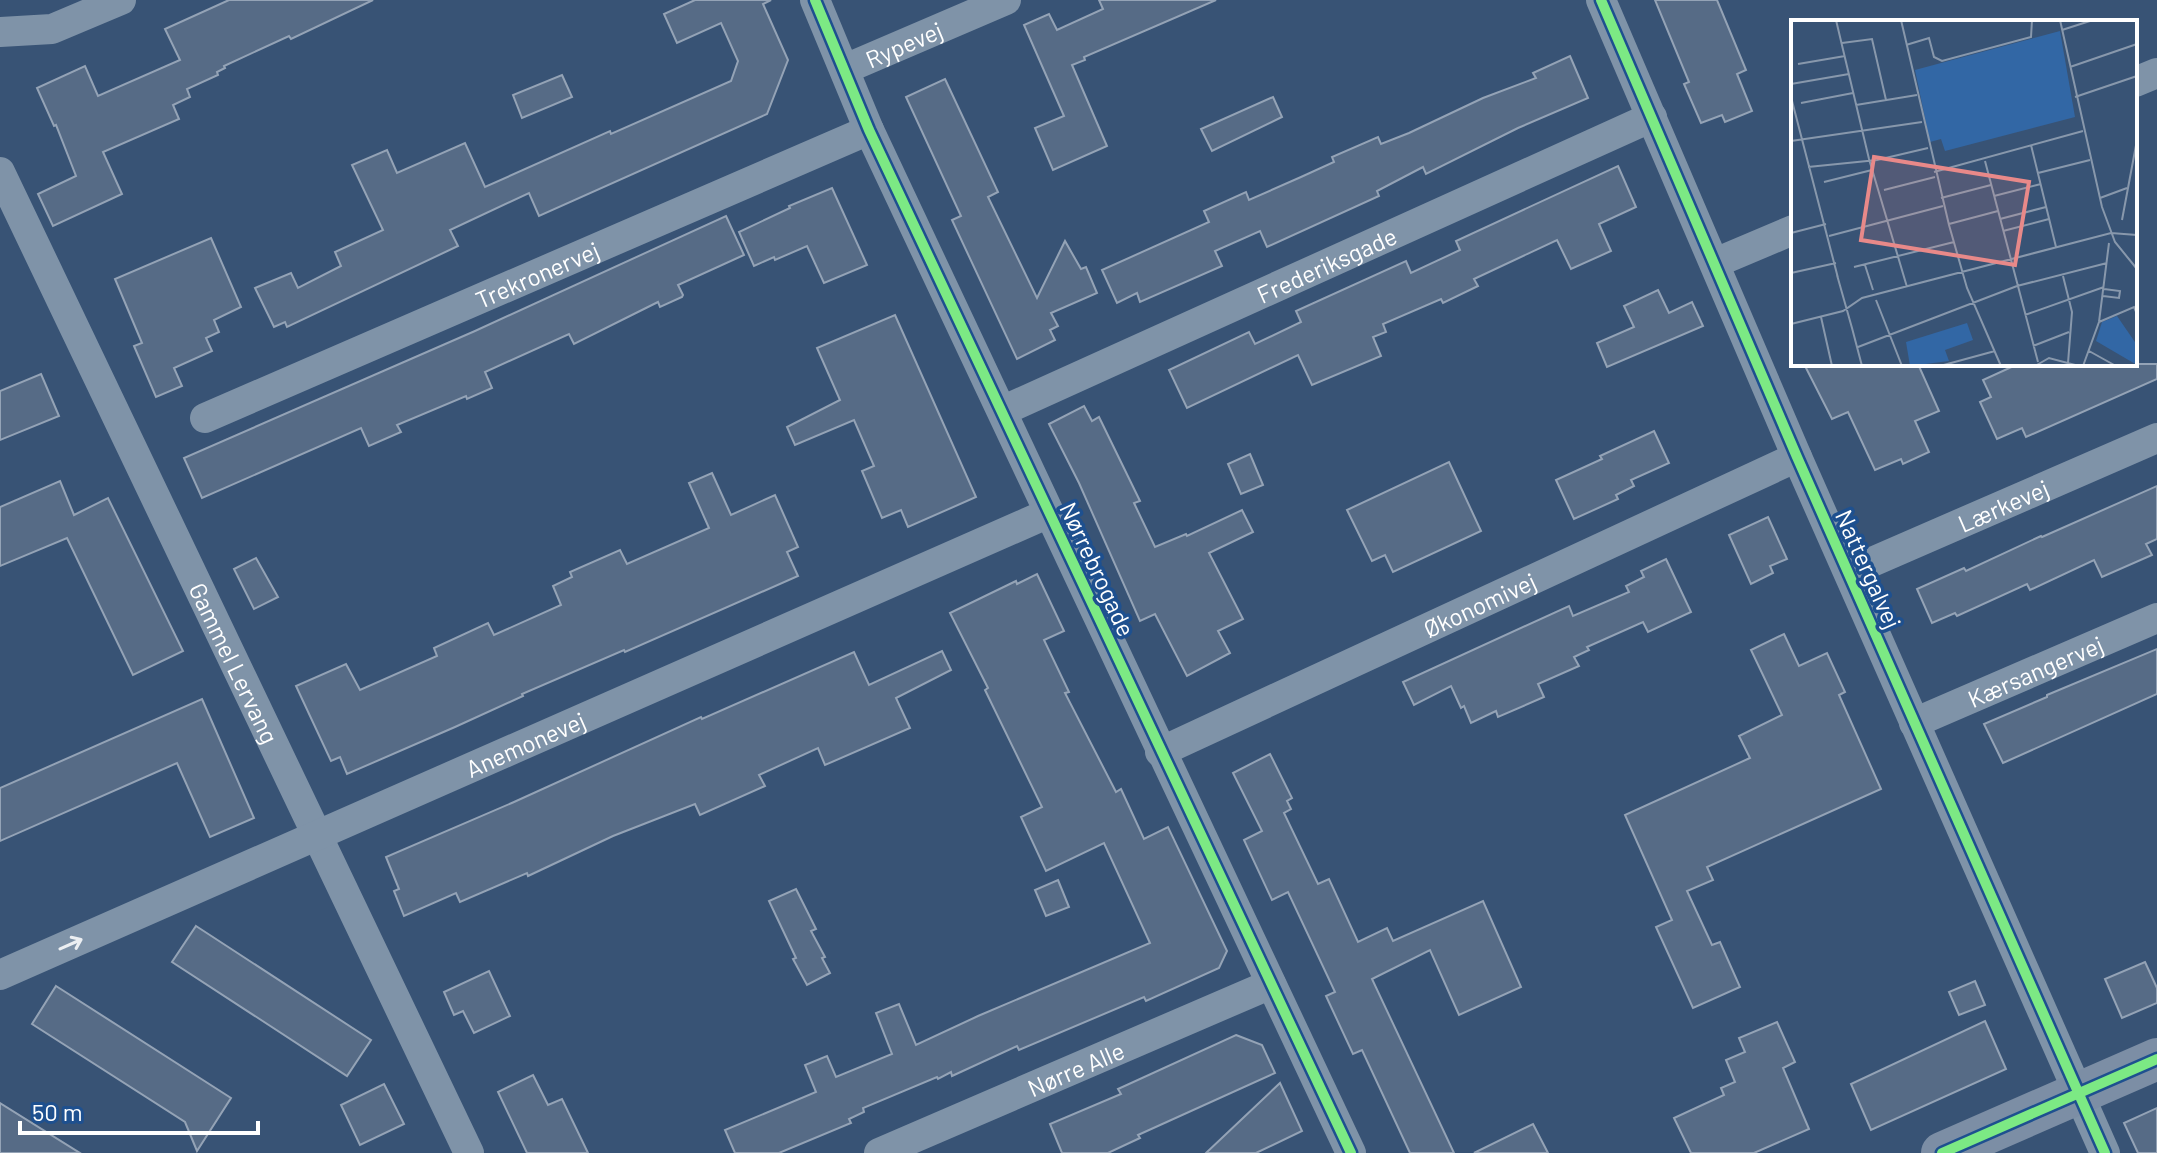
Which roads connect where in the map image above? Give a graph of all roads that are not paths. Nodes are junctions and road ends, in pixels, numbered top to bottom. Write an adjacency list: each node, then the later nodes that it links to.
1 (121, 0): 5 (street)
2 (815, 0): 6 (street, Nørrebrogade)
3 (1006, 0): 6 (street, Rypevej)
4 (1601, 0): 9 (street, Nattergalvej)
5 (0, 32)
6 (845, 69): 10 (street, Nørrebrogade)
7 (2157, 73): 8 (street)
8 (2137, 81)
9 (1652, 117): 13 (street, Nattergalvej); 14 (street, Frederiksgade)
10 (869, 130): 14 (street, Nørrebrogade); 15 (street, Trekronervej)
11 (0, 172): 23 (street, Gammel Lervang)
12 (1791, 231): 13 (street)
13 (1715, 263): 17 (street, Nattergalvej)
14 (1002, 411): 18 (street, Nørrebrogade)
15 (205, 418)
16 (2157, 438): 19 (street, Lærkevej)
17 (1797, 457): 19 (street, Nattergalvej); 22 (street, Økonomivej)
18 (1049, 513): 22 (street, Nørrebrogade); 23 (street, Anemonevej)
19 (1849, 572): 21 (street, Nattergalvej)
20 (2157, 618): 21 (street, Kærsangervej)
21 (1914, 723): 27 (street, Nattergalvej)
22 (1160, 752): 25 (street, Nørrebrogade)
23 (317, 835): 24 (street, Anemonevej, one-way to 23); 28 (street, Gammel Lervang)
24 (0, 975)
25 (1271, 984): 29 (street, Nørre Alle); 30 (street, Nørrebrogade)
26 (2157, 1059): 27 (street)
27 (2080, 1093): 31 (street); 32 (street, Nattergalvej)
28 (469, 1153)
29 (879, 1153)
30 (1351, 1153)
31 (1942, 1153)
32 (2105, 1153)

